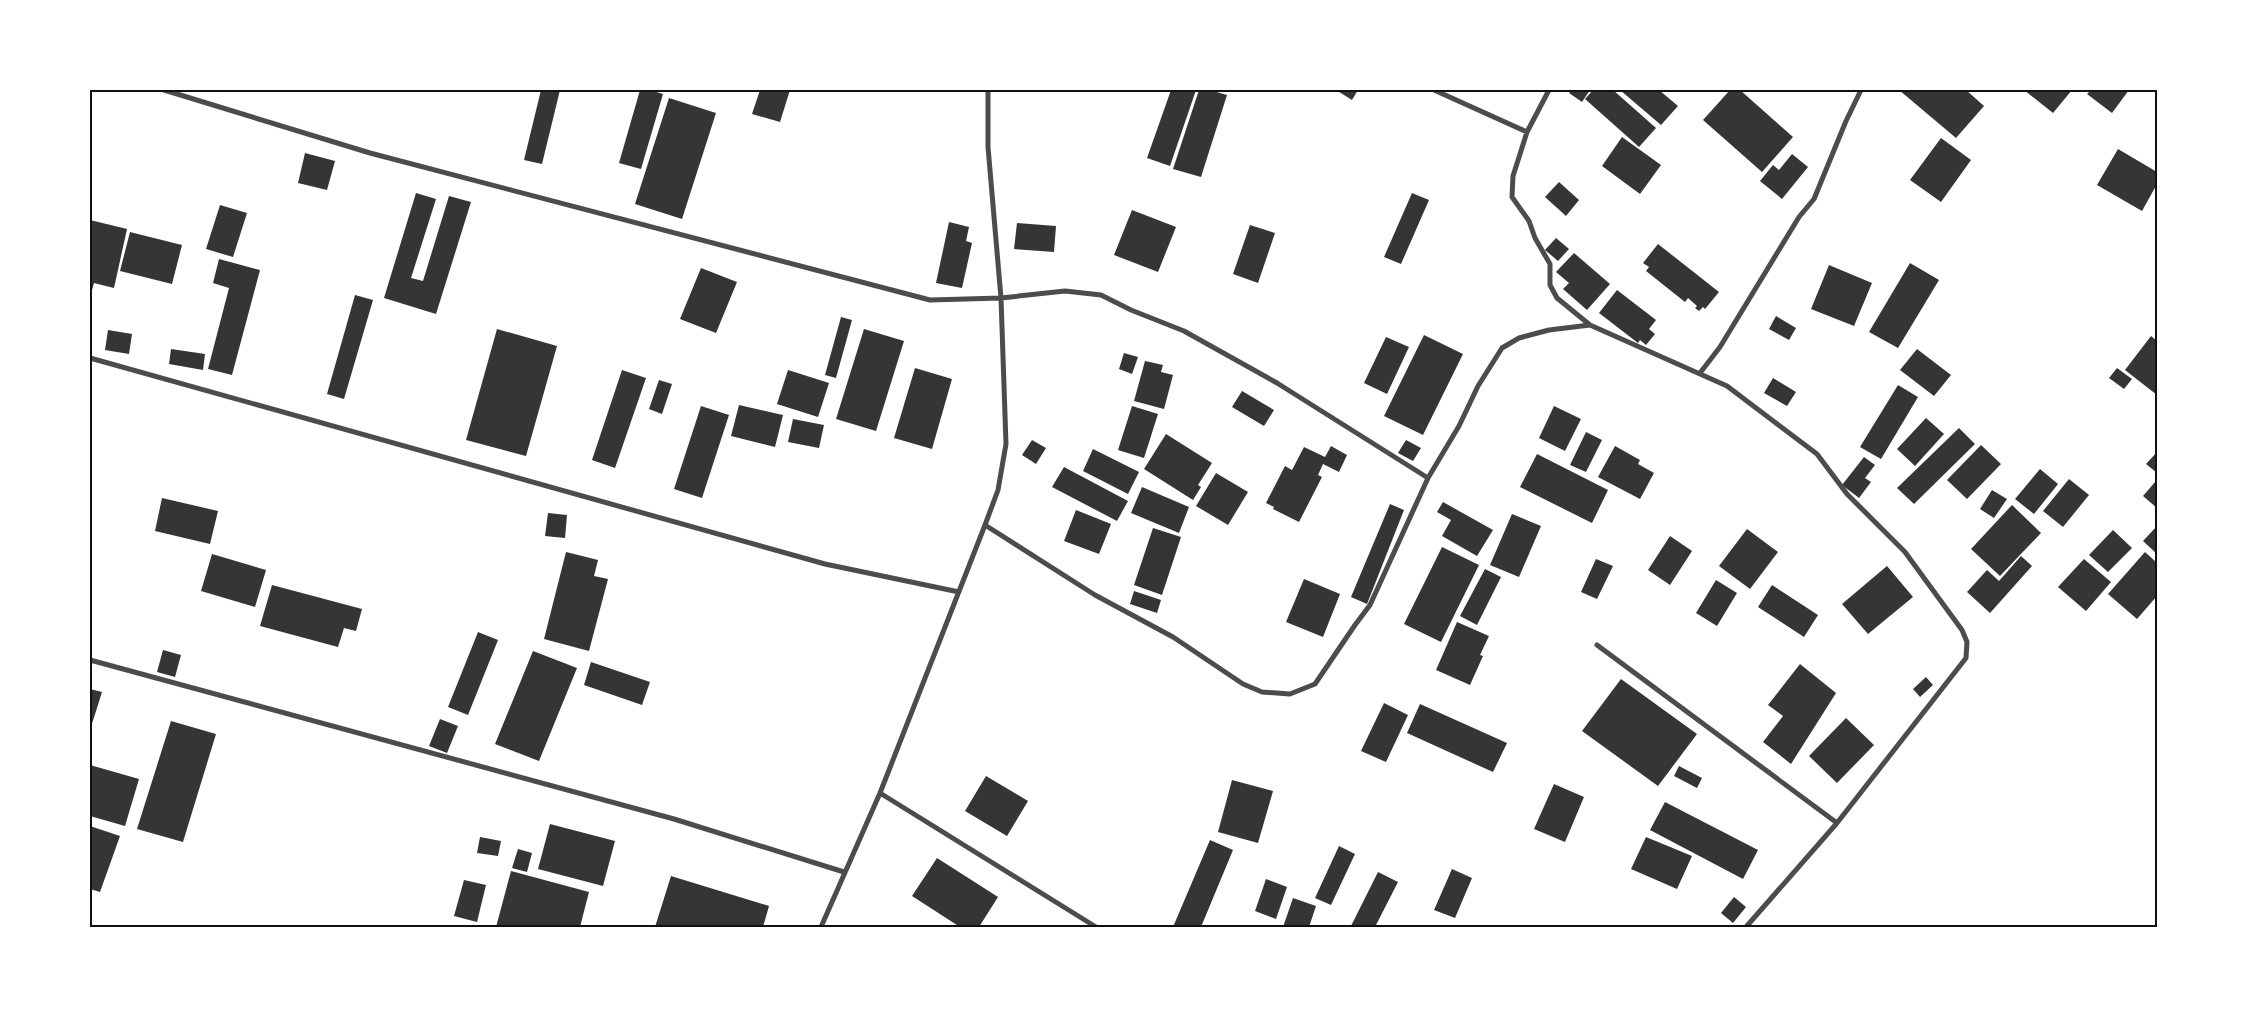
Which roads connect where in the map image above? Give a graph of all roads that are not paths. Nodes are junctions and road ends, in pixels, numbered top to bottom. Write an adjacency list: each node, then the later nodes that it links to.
1 (164, 90): 7 (street)
2 (988, 90): 7 (street)
3 (1434, 90): 6 (street)
4 (1549, 90): 6 (street)
5 (1861, 90): 10 (street)
6 (1527, 132): 8 (street)
7 (1001, 298): 11 (street); 12 (street)
8 (1590, 325): 10 (street); 11 (street)
9 (90, 358): 13 (street)
10 (1700, 373): 17 (street)
11 (1428, 478): 12 (street)
12 (985, 525): 13 (street)
13 (959, 592): 16 (street)
14 (1597, 645): 17 (street)
15 (90, 660): 18 (street)
16 (880, 793): 18 (street); 20 (street)
17 (1837, 823): 21 (street)
18 (844, 872): 19 (street)
19 (821, 927)
20 (1096, 927)
21 (1746, 927)

